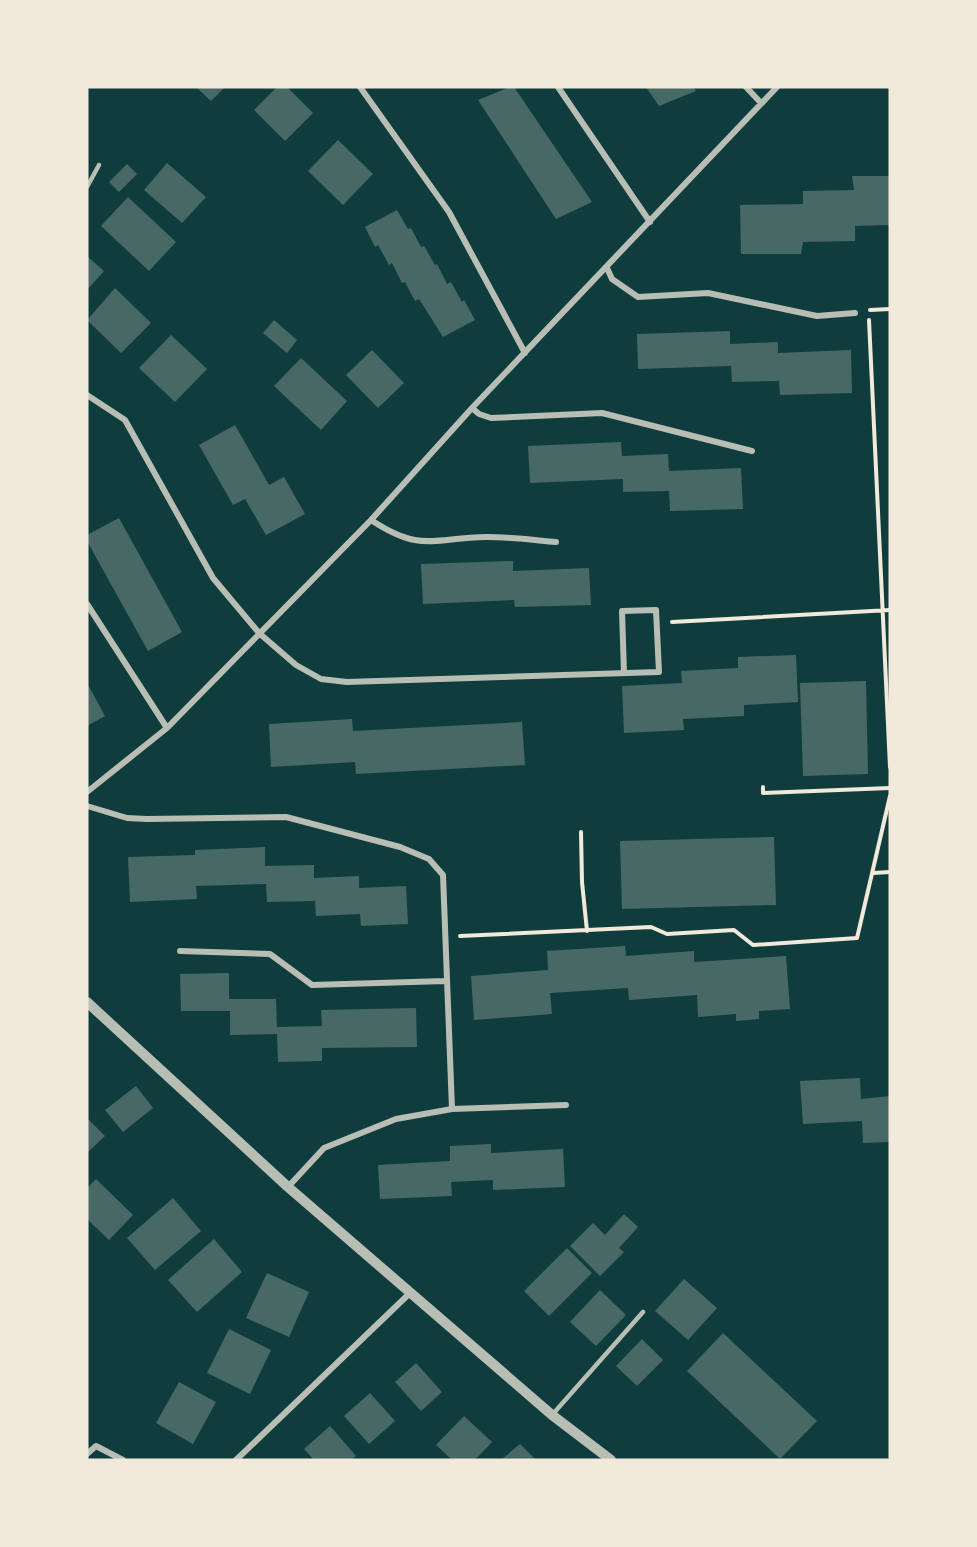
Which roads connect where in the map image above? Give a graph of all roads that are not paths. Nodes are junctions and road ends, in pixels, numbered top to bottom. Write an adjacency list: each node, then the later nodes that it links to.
1 (360, 87): 11 (street)
2 (558, 87): 8 (street)
3 (746, 87): 5 (street)
4 (777, 87): 5 (street)
5 (761, 103): 8 (street)
6 (99, 165): 7 (lane)
7 (87, 187)
8 (650, 222): 9 (street)
9 (607, 268): 10 (street); 11 (street)
10 (855, 313)
11 (525, 353): 13 (street)
12 (87, 395): 18 (street)
13 (472, 408): 14 (street); 15 (street)
14 (752, 451)
15 (371, 520): 16 (street); 18 (street)
16 (556, 542)
17 (87, 604): 20 (street)
18 (259, 633): 19 (street); 20 (street)
19 (624, 673): 19 (street)
20 (167, 728): 21 (street)
21 (87, 792)
22 (87, 806): 24 (street)
23 (180, 951): 24 (street)
24 (445, 981): 27 (street)
25 (87, 1002): 28 (street)
26 (566, 1105): 27 (street)
27 (452, 1109): 28 (street)
28 (288, 1187): 29 (street)
29 (410, 1293): 31 (street); 34 (street)
30 (643, 1312): 31 (lane)
31 (552, 1415): 35 (street)
32 (87, 1454): 33 (street)
33 (123, 1460)
34 (236, 1460)
35 (611, 1460)

